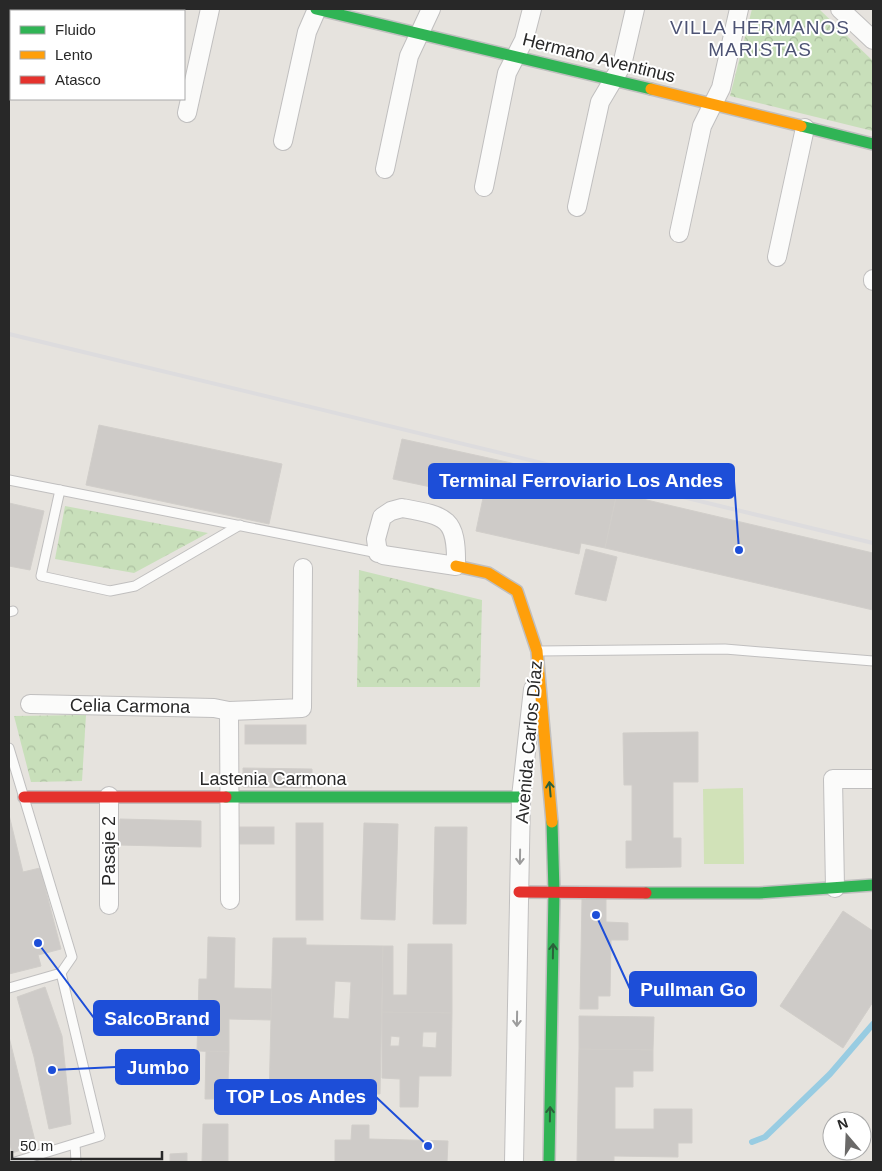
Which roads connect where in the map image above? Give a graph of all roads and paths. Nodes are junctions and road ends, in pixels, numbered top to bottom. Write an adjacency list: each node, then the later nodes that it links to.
1 (210, 9): 13 (street)
2 (317, 9): 8 (street, Hermano Aventinus); 15 (street)
3 (431, 9): 8 (street)
4 (532, 9): 10 (street)
5 (635, 9): 11 (street)
6 (739, 9): 12 (street)
7 (840, 9): 9 (street)
8 (419, 34): 10 (street, Hermano Aventinus); 17 (street)
9 (873, 40)
10 (517, 55): 11 (street, Hermano Aventinus); 18 (street)
11 (612, 81): 12 (street, Hermano Aventinus); 19 (street)
12 (712, 104): 14 (street, Hermano Aventinus); 20 (street)
13 (187, 113)
14 (805, 128): 16 (street, Hermano Aventinus); 21 (street)
15 (283, 141)
16 (873, 144)
17 (384, 169)
18 (484, 187)
19 (577, 207)
20 (679, 233)
21 (777, 257)
22 (9, 480): 23 (lane)
23 (60, 490): 24 (lane); 24 (lane)
24 (240, 525): 25 (lane)
25 (378, 553): 26 (street); 26 (street)
26 (456, 566): 28 (street)
27 (303, 568): 31 (street, Celia Carmona)
28 (537, 651): 29 (lane); 37 (street, Avenida Carlos Díaz); 41 (street, Avenida Carlos Díaz, one-way to 28)
29 (873, 661)
30 (30, 704): 31 (street, Celia Carmona)
31 (229, 712): 35 (street)
32 (9, 748): 36 (lane)
33 (873, 779): 39 (street)
34 (108, 796): 35 (street, Lastenia Carmona); 36 (street, Lastenia Carmona); 43 (street, Pasaje 2)
35 (229, 796): 37 (street, Lastenia Carmona); 42 (street)
36 (24, 797): 44 (lane)
37 (521, 798): 40 (street, Avenida Carlos Díaz, one-way to 40)
38 (873, 885): 39 (street)
39 (835, 888): 41 (street)
40 (519, 892): 41 (street); 49 (street, Avenida Carlos Díaz, one-way to 49)
41 (554, 892): 50 (street, Avenida Carlos Díaz, one-way to 41)
42 (230, 900)
43 (109, 905)
44 (61, 973): 45 (lane); 46 (lane)
45 (9, 988)
46 (75, 1144): 47 (lane); 48 (lane)
47 (15, 1162)
48 (76, 1162)
49 (514, 1162)
50 (549, 1162)

